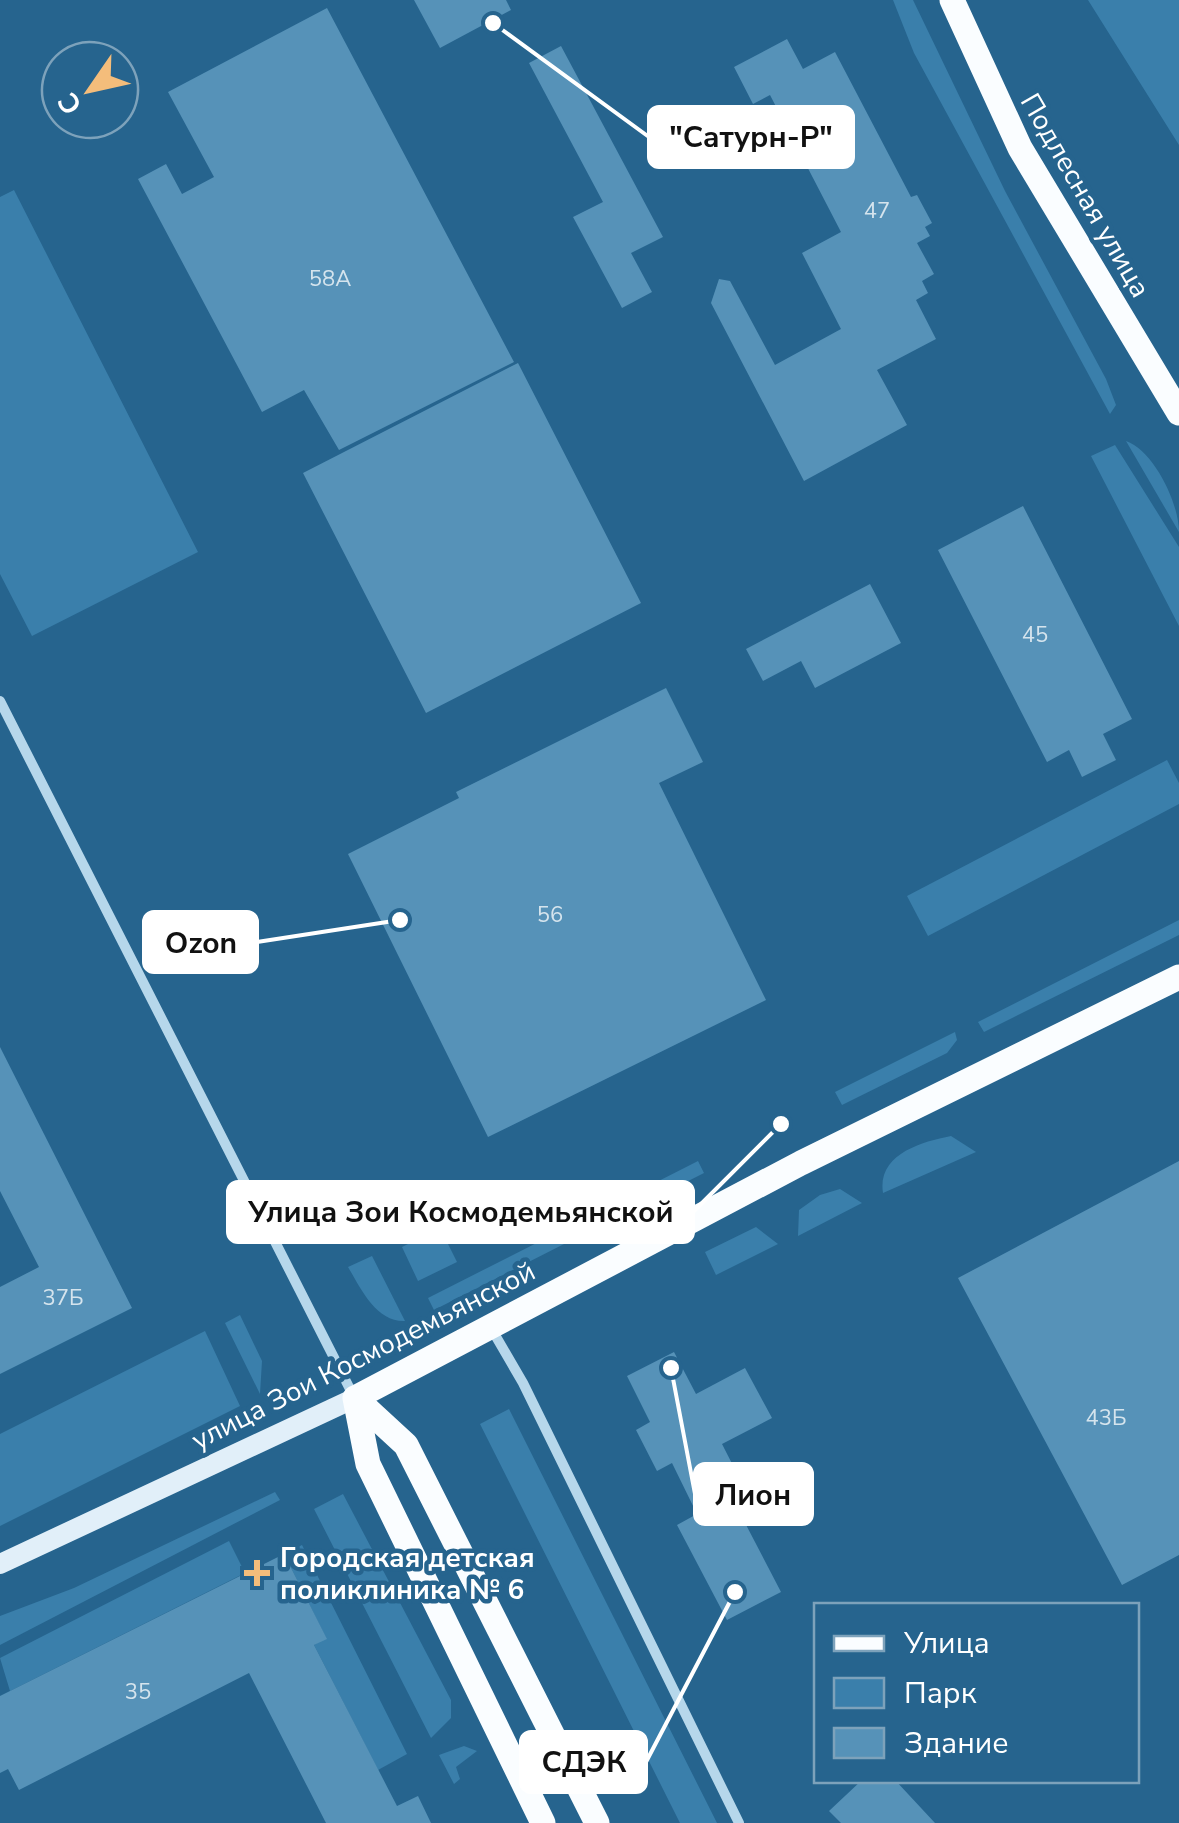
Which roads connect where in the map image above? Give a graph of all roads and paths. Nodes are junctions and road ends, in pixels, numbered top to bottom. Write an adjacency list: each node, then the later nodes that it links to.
1 (952, 0): 2 (main road, Подлесная улица)
2 (1179, 413)
3 (0, 701): 6 (street)
4 (1179, 978): 5 (main road, улица Зои Космодемьянской)
5 (490, 1326): 6 (main road, улица Зои Космодемьянской); 10 (street)
6 (355, 1398): 7 (main road, улица Зои Космодемьянской); 8 (main road); 9 (main road)
7 (0, 1564)
8 (543, 1823)
9 (597, 1823)
10 (739, 1823)

